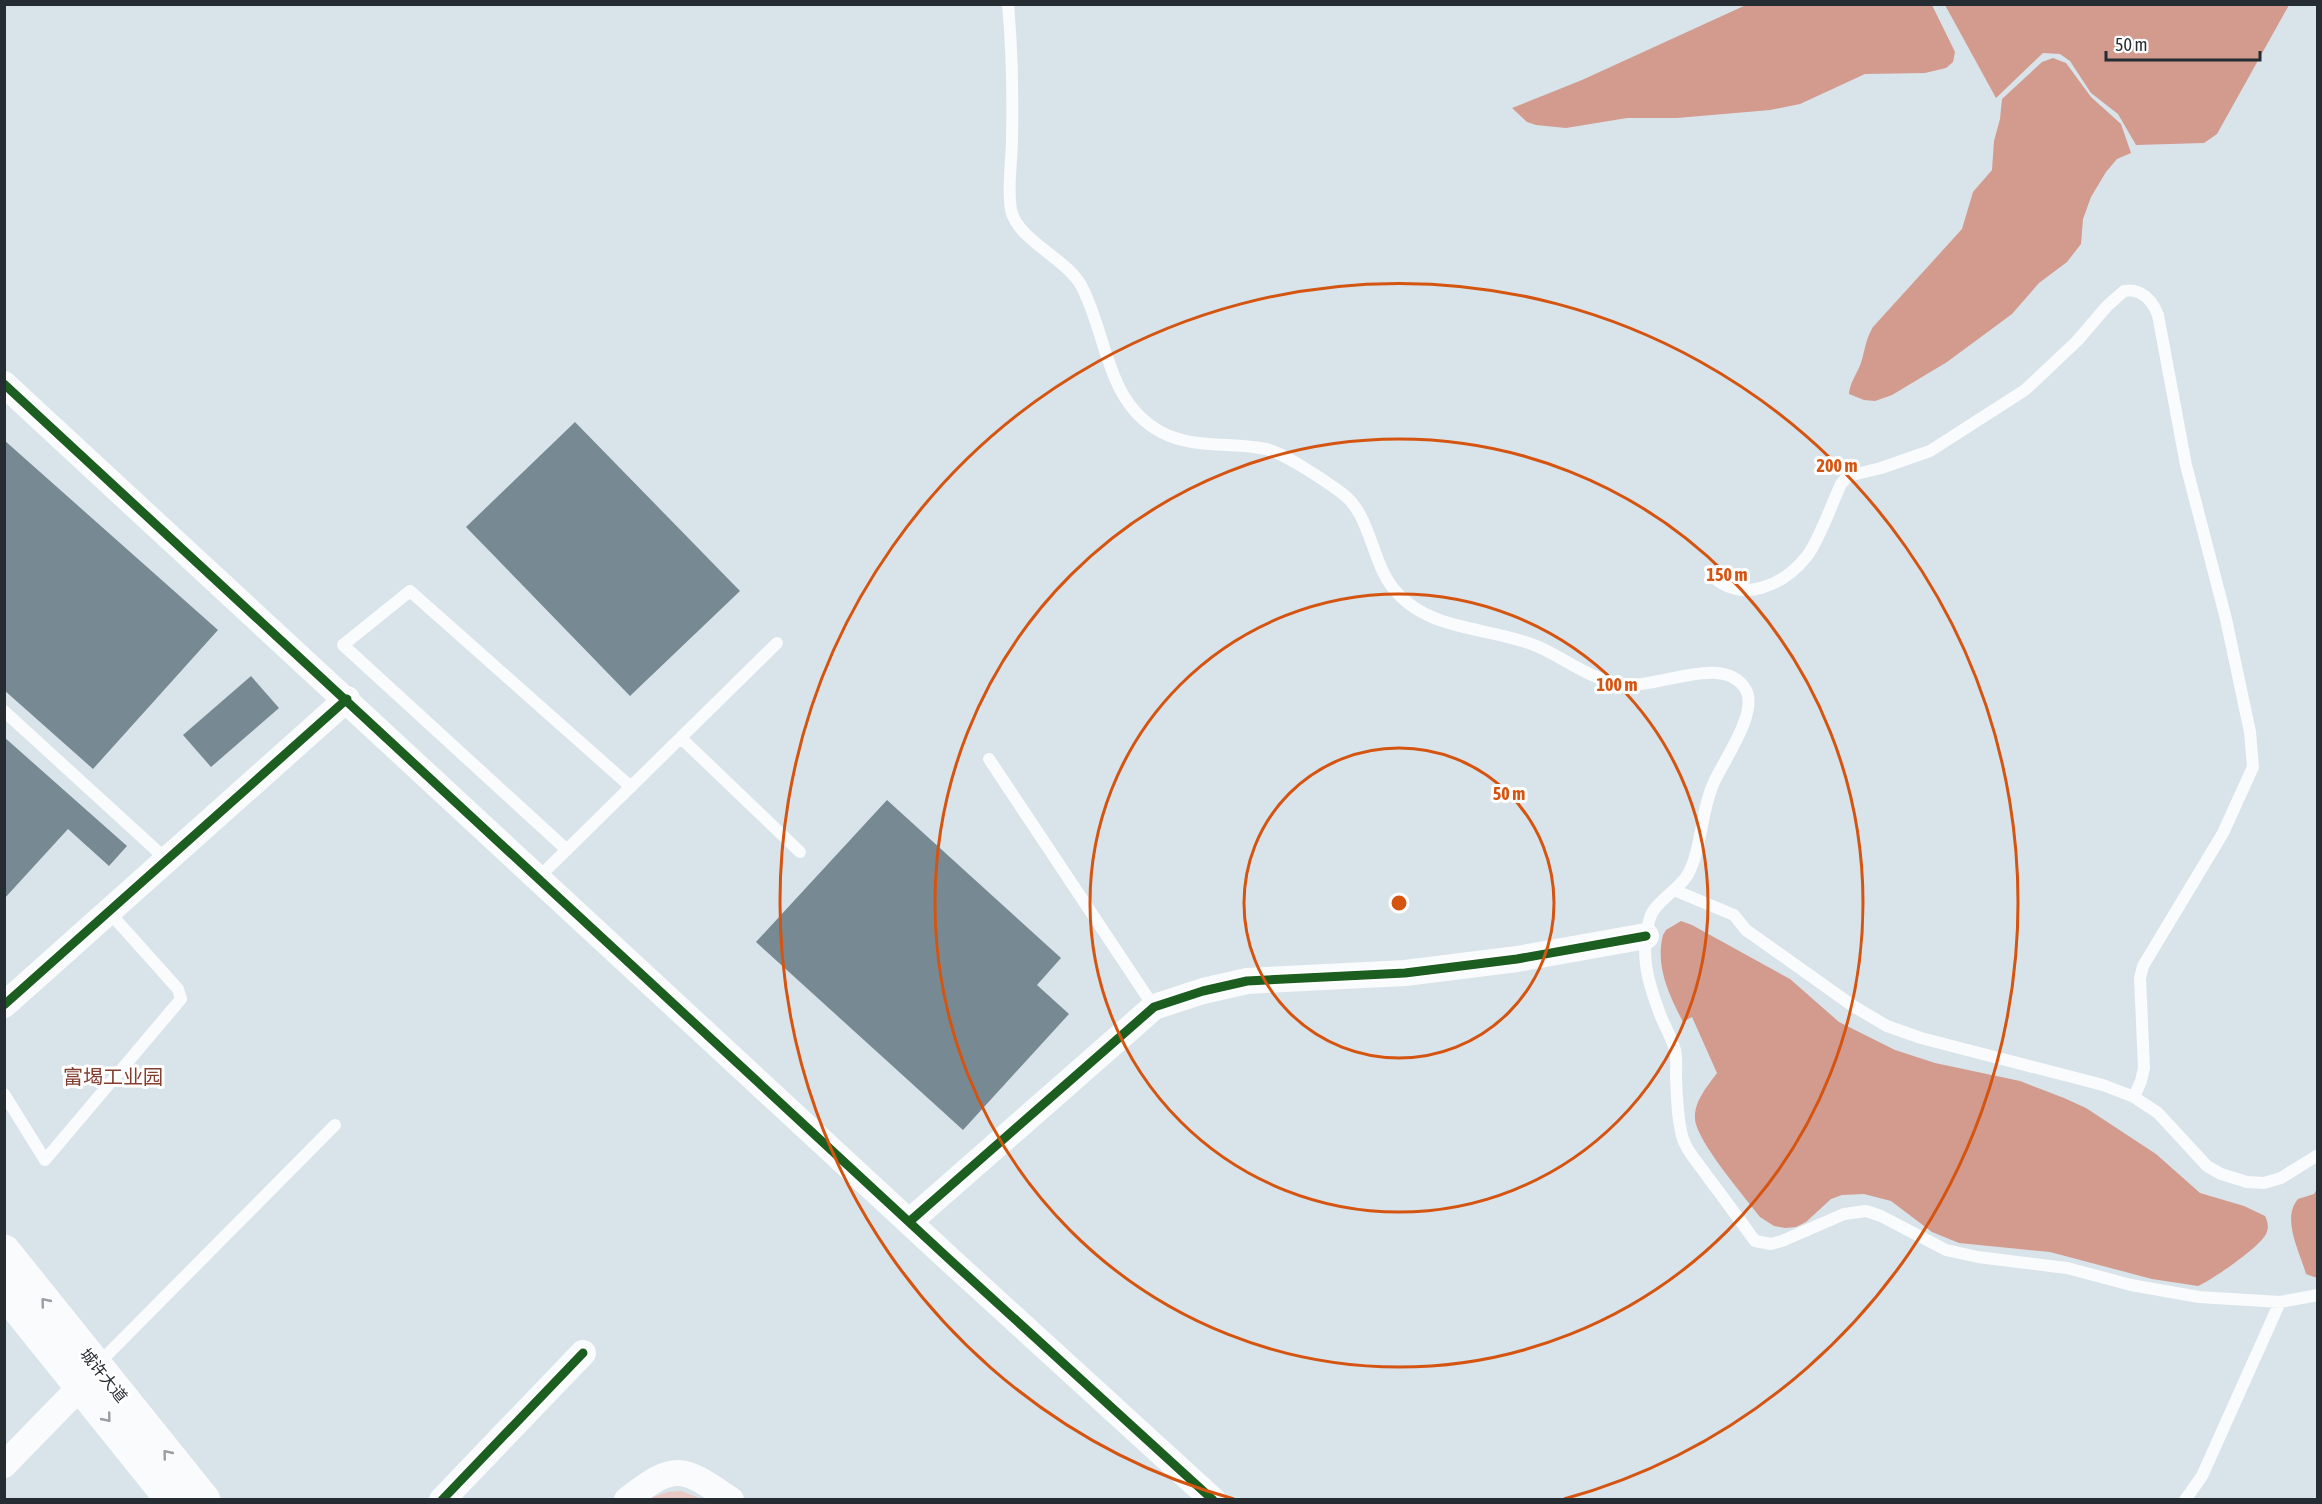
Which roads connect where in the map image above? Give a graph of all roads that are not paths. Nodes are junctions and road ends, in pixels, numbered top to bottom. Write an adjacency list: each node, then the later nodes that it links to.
1 (1008, 4): 14 (lane)
2 (4, 384): 5 (street)
3 (1711, 575): 20 (lane)
4 (777, 643): 7 (lane)
5 (346, 699): 12 (street); 13 (street)
6 (4, 711): 12 (lane)
7 (681, 738): 9 (lane); 11 (lane)
8 (989, 759): 18 (lane)
9 (631, 787): 10 (lane); 10 (lane)
10 (567, 850): 13 (lane)
11 (800, 852)
12 (167, 860): 15 (street)
13 (539, 877): 23 (street)
14 (1674, 890): 16 (lane); 20 (lane)
15 (109, 912): 17 (street); 19 (lane)
16 (1646, 936): 18 (street); 27 (lane)
17 (4, 1005)
18 (1154, 1007): 23 (street)
19 (4, 1094)
20 (2134, 1097): 22 (lane)
21 (335, 1125): 29 (lane)
22 (2318, 1155)
23 (909, 1222): 36 (street)
24 (4, 1251): 29 (main road, 城许大道, one-way to 24)
25 (4, 1291): 29 (main road, 城许大道)
26 (2318, 1295): 27 (lane)
27 (2280, 1302): 37 (lane)
28 (583, 1353): 33 (street)
29 (89, 1376): 30 (street); 31 (main road, 城许大道, one-way to 31); 32 (main road, 城许大道, one-way to 29)
30 (4, 1465)
31 (172, 1500)
32 (204, 1500)
33 (442, 1500)
34 (627, 1500): 35 (street)
35 (731, 1500)
36 (1213, 1500)
37 (2186, 1500)

